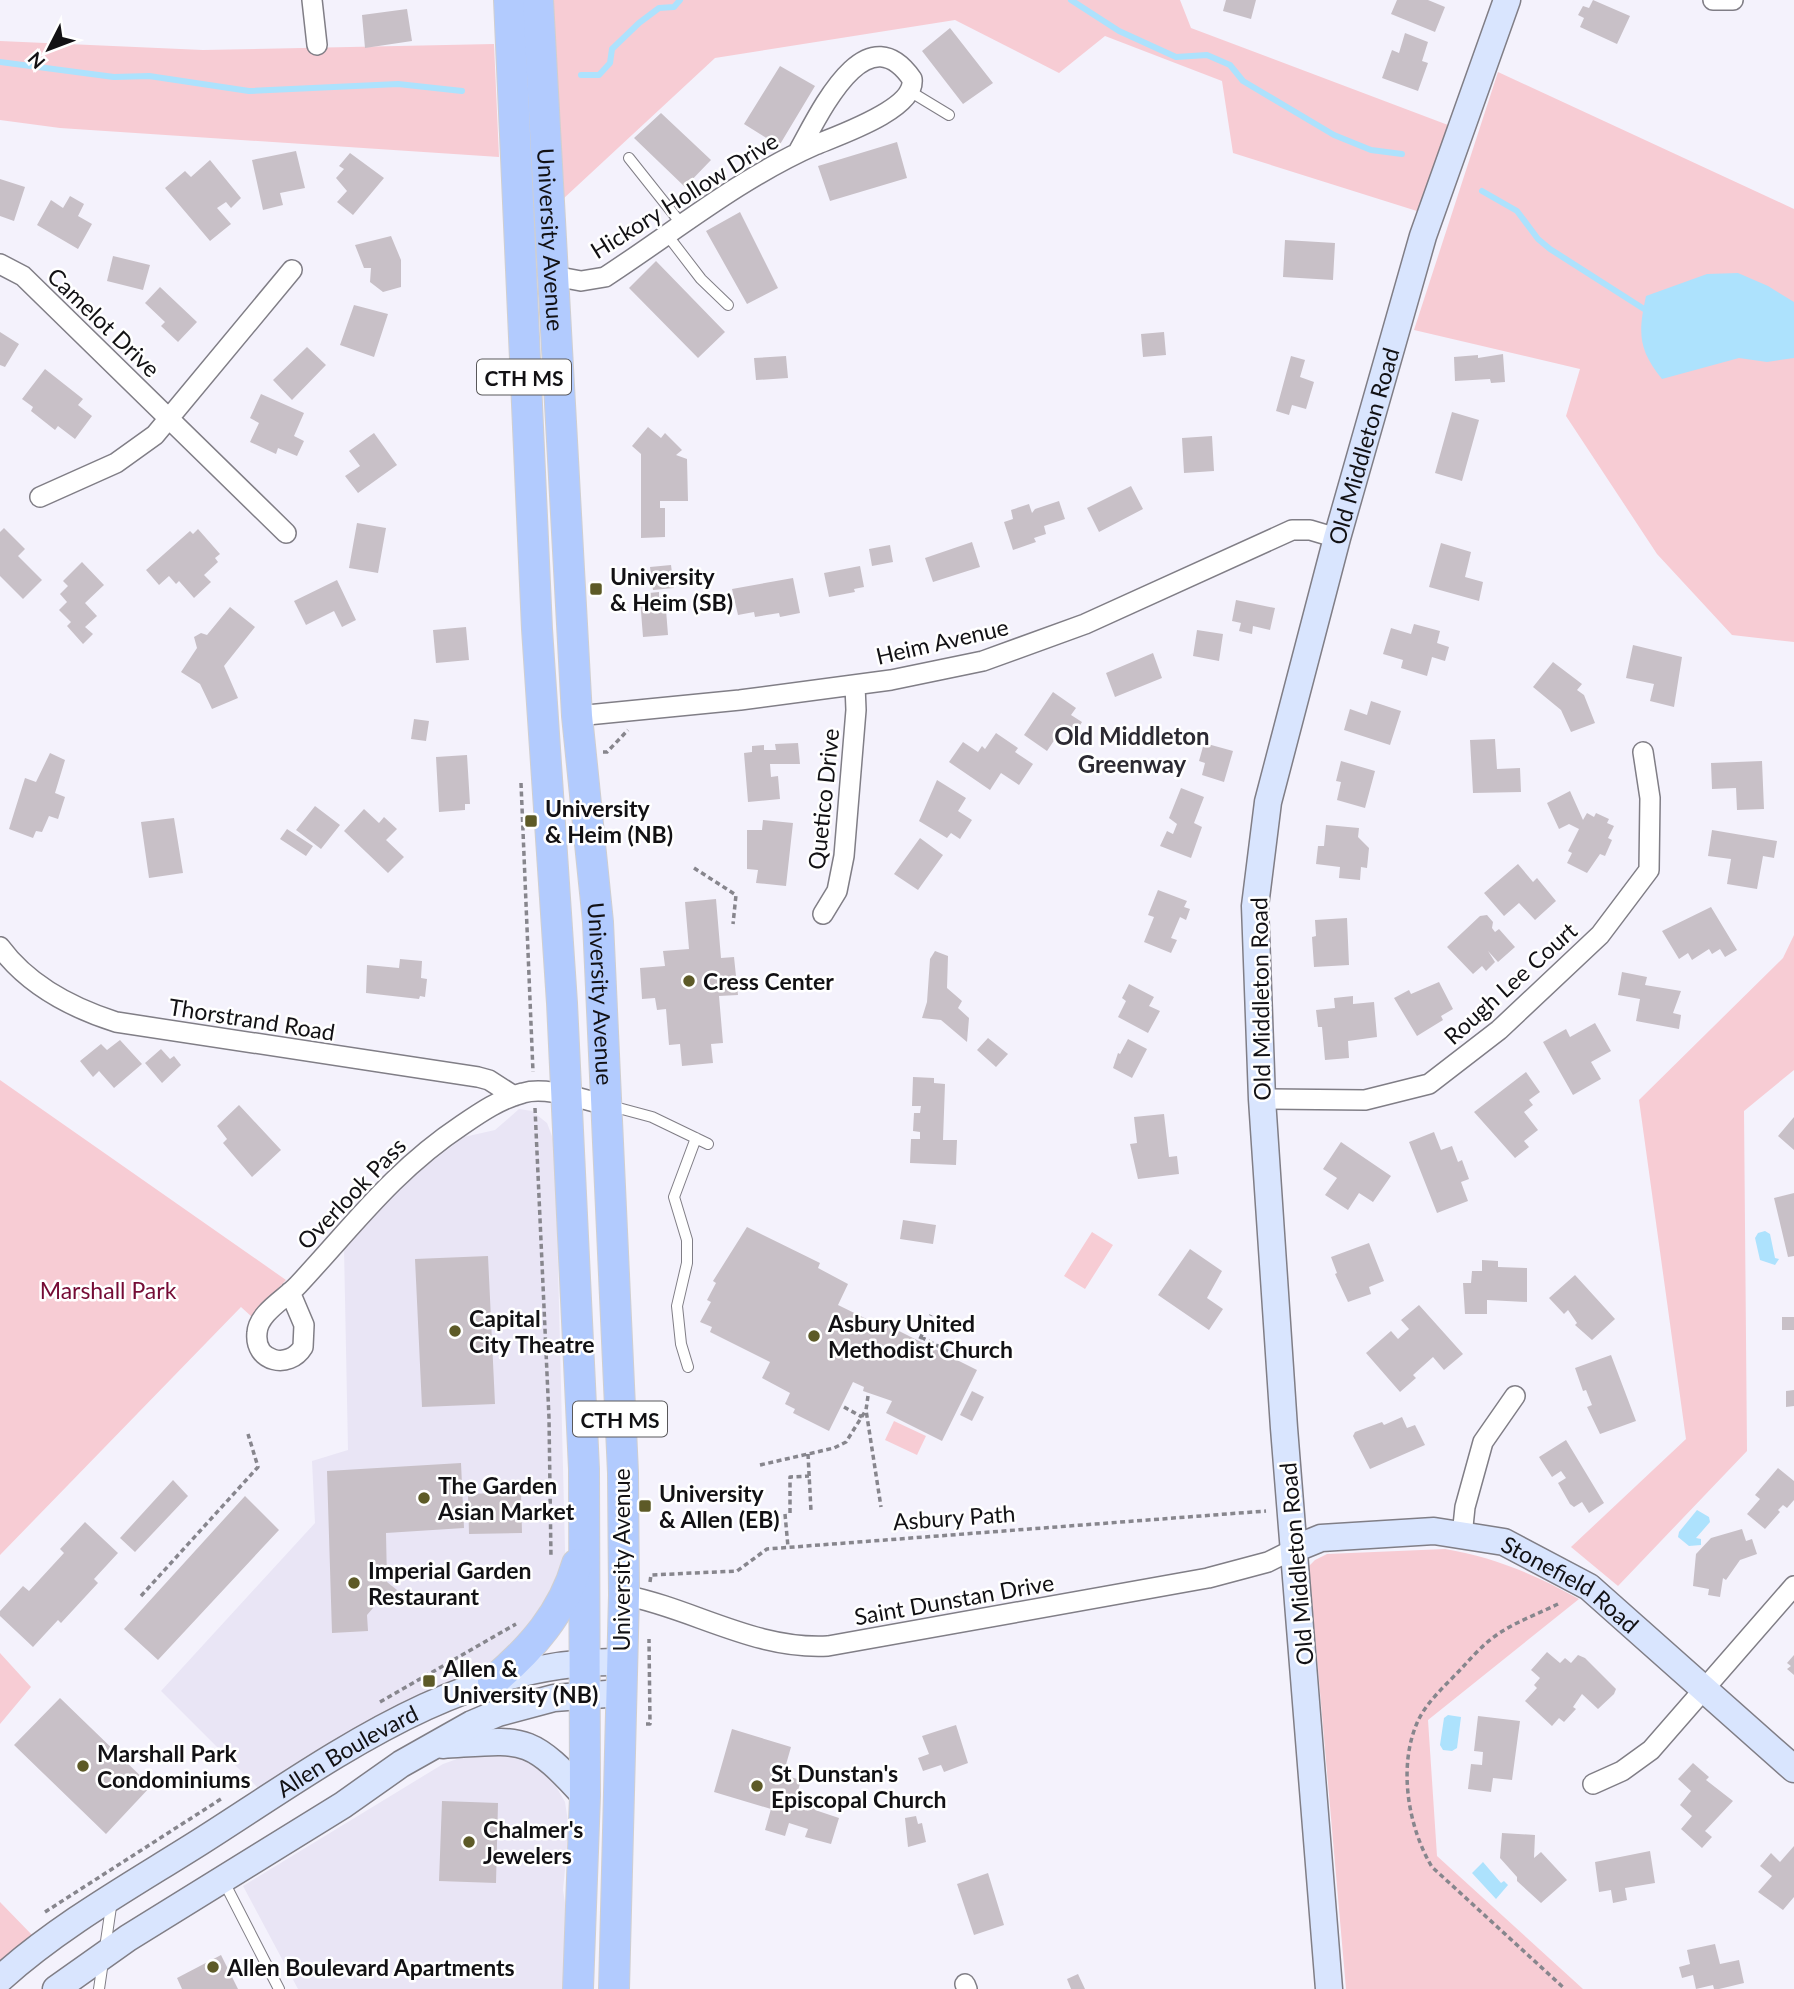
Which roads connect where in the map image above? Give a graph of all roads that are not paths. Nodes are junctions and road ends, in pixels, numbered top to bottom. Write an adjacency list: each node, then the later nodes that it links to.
1 (312, 0): 7 (street)
2 (509, 0): 9 (main road, University Avenue / CTH MS)
3 (538, 0): 16 (main road, University Avenue / CTH MS)
4 (1507, 0): 21 (street, Old Middleton Road)
5 (1713, 0): 6 (street)
6 (1732, 0)
7 (317, 45)
8 (911, 92): 10 (lane); 11 (street, Hickory Hollow Drive); 11 (street, Hickory Hollow Drive)
9 (515, 115): 16 (main road); 22 (main road, University Avenue / CTH MS)
10 (949, 115)
11 (798, 152): 13 (street, Hickory Hollow Drive)
12 (629, 158): 13 (lane)
13 (675, 231): 16 (street, Hickory Hollow Drive); 17 (lane)
14 (0, 264): 18 (street, Camelot Drive)
15 (292, 270): 18 (street)
16 (554, 276): 24 (main road, University Avenue / CTH MS)
17 (728, 305)
18 (170, 421): 19 (street); 20 (street, Camelot Drive)
19 (40, 497)
20 (286, 533)
21 (1337, 538): 23 (street, Heim Avenue); 30 (street, Old Middleton Road)
22 (533, 552): 24 (main road); 29 (main road, University Avenue / CTH MS)
23 (855, 685): 24 (street, Heim Avenue); 26 (street, Quetico Drive)
24 (577, 716): 31 (main road, University Avenue / CTH MS)
25 (1643, 752): 30 (street, Rough Lee Court)
26 (823, 914)
27 (0, 947): 28 (street, Thorstrand Road)
28 (514, 1096): 29 (street, Overlook Pass); 34 (street, Overlook Pass)
29 (564, 1096): 31 (street, Overlook Pass); 38 (main road, University Avenue / CTH MS)
30 (1262, 1099): 39 (street, Old Middleton Road)
31 (607, 1105): 32 (lane); 41 (main road, University Avenue / CTH MS)
32 (696, 1138): 33 (lane); 35 (lane)
33 (708, 1144)
34 (290, 1292)
35 (688, 1367)
36 (1515, 1396): 37 (street)
37 (1462, 1536): 39 (street, Stonefield Road); 45 (street, Stonefield Road)
38 (583, 1540): 42 (main road, University Avenue / CTH MS); 44 (main road)
39 (1294, 1549): 41 (street, Saint Dunstan Drive); 61 (street, Old Middleton Road)
40 (1794, 1586): 45 (street)
41 (624, 1595): 43 (main road, University Avenue / CTH MS)
42 (583, 1661): 43 (street, Allen Boulevard); 44 (street, Allen Boulevard); 47 (main road, University Avenue / CTH MS)
43 (621, 1662): 46 (main road, University Avenue / CTH MS)
44 (493, 1681): 53 (street, Allen Boulevard)
45 (1703, 1690): 49 (street, Stonefield Road); 50 (street)
46 (620, 1693): 47 (street, Allen Boulevard); 60 (main road, University Avenue / CTH MS)
47 (584, 1694): 48 (street, Allen Boulevard); 51 (main road, University Avenue / CTH MS)
48 (438, 1745): 51 (street); 52 (street, Allen Boulevard)
49 (1794, 1769)
50 (1593, 1784)
51 (584, 1796): 59 (main road, University Avenue / CTH MS)
52 (222, 1880): 54 (street, Allen Boulevard); 58 (lane)
53 (113, 1896): 54 (lane); 55 (street, Allen Boulevard)
54 (107, 1952): 56 (street, Allen Boulevard); 57 (lane)
55 (0, 1979)
56 (56, 1989)
57 (99, 1989)
58 (279, 1989)
59 (578, 1989)
60 (614, 1989)
61 (1329, 1989)

